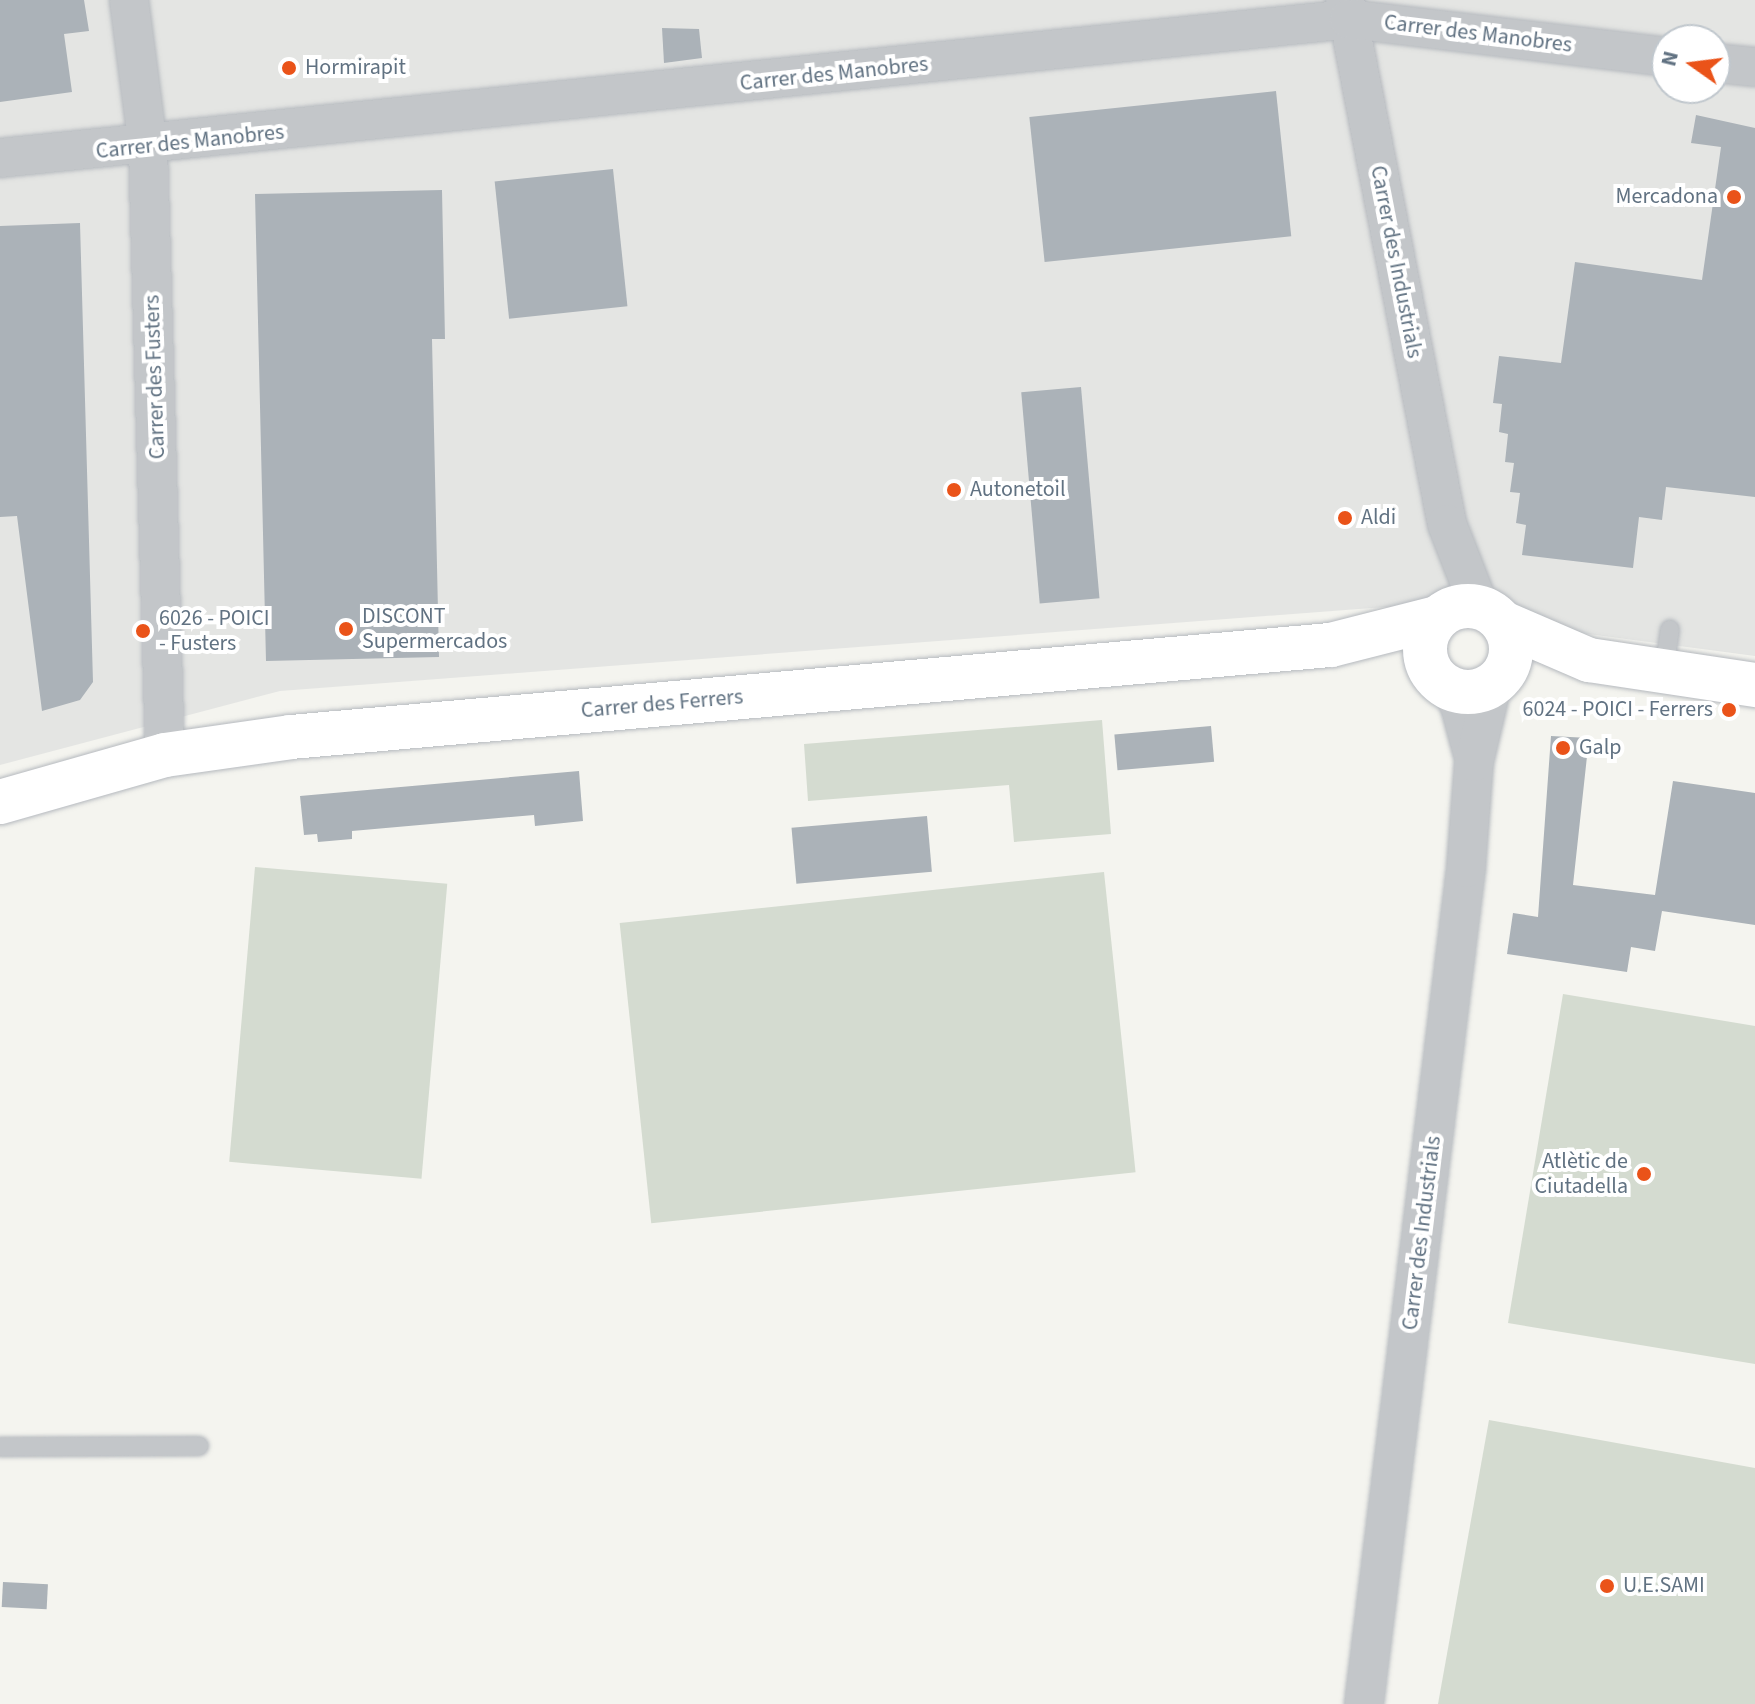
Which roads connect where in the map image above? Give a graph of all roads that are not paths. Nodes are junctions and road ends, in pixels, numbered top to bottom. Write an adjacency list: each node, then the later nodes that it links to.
1 (129, 0): 6 (street, Carrer des Fusters)
2 (1347, 9): 3 (street, Carrer des Manobres); 6 (street, Carrer des Manobres); 8 (street, Carrer des Industrials)
3 (1651, 55)
4 (1731, 65): 5 (street)
5 (1755, 67)
6 (148, 147): 7 (street, Carrer des Manobres); 13 (street, Carrer des Fusters)
7 (0, 158)
8 (1466, 615): 9 (street, Carrer des Ferrers); 10 (street, Carrer des Ferrers); 11 (street); 11 (street)
9 (1331, 645): 11 (street, Carrer des Ferrers); 13 (street, Carrer des Ferrers)
10 (1589, 660): 11 (street, Carrer des Ferrers); 12 (street, Carrer des Ferrers)
11 (1469, 681): 17 (street, Carrer des Industrials)
12 (1755, 685)
13 (165, 755): 14 (street, Carrer des Ferrers)
14 (0, 802)
15 (199, 1446): 16 (lane)
16 (0, 1447)
17 (1364, 1704)

